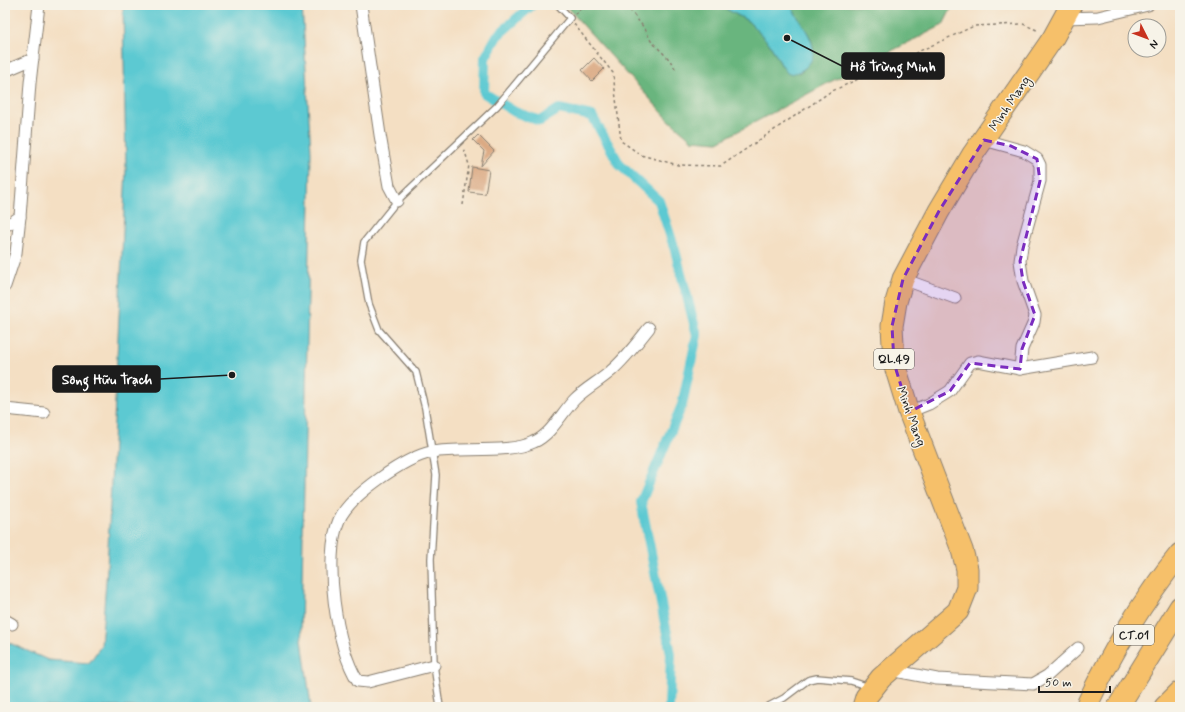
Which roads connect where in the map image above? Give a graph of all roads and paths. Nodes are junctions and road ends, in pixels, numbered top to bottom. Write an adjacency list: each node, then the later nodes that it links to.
1 (39, 5): 10 (street)
2 (361, 5): 15 (street)
3 (558, 5): 8 (lane)
4 (584, 5): 8 (path)
5 (626, 5): 11 (path)
6 (1148, 5): 7 (street)
7 (1067, 11): 9 (highway, Minh Mang / QL.49)
8 (570, 18): 9 (path); 14 (lane)
9 (1053, 38): 13 (highway, Minh Mang / QL.49)
10 (33, 59): 12 (street); 17 (street)
11 (676, 70)
12 (5, 71)
13 (984, 140): 19 (highway, Minh Mang / QL.49); 24 (street)
14 (462, 141): 15 (lane); 16 (path)
15 (397, 201): 28 (lane)
16 (463, 205)
17 (20, 217): 18 (street); 20 (street)
18 (5, 226)
19 (903, 279): 21 (street); 27 (highway, Minh Mang / QL.49)
20 (5, 286)
21 (955, 298)
22 (649, 328): 28 (street)
23 (1092, 357): 24 (street)
24 (1020, 369): 27 (street)
25 (5, 410): 26 (street)
26 (44, 412)
27 (909, 412): 34 (highway, Minh Mang / QL.49)
28 (432, 452): 33 (lane); 33 (street)
29 (1180, 554): 40 (highway)
30 (1180, 566): 41 (highway, CT.01)
31 (1180, 607): 42 (highway, CT.01)
32 (1078, 648): 34 (street)
33 (434, 665): 37 (lane)
34 (890, 670): 35 (highway, Minh Mang / QL.49)
35 (872, 688): 38 (lane); 39 (highway, Minh Mang / QL.49)
36 (1180, 692): 43 (highway)
37 (440, 707)
38 (767, 707)
39 (863, 707)
40 (1086, 707)
41 (1091, 707)
42 (1118, 707)
43 (1165, 707)

